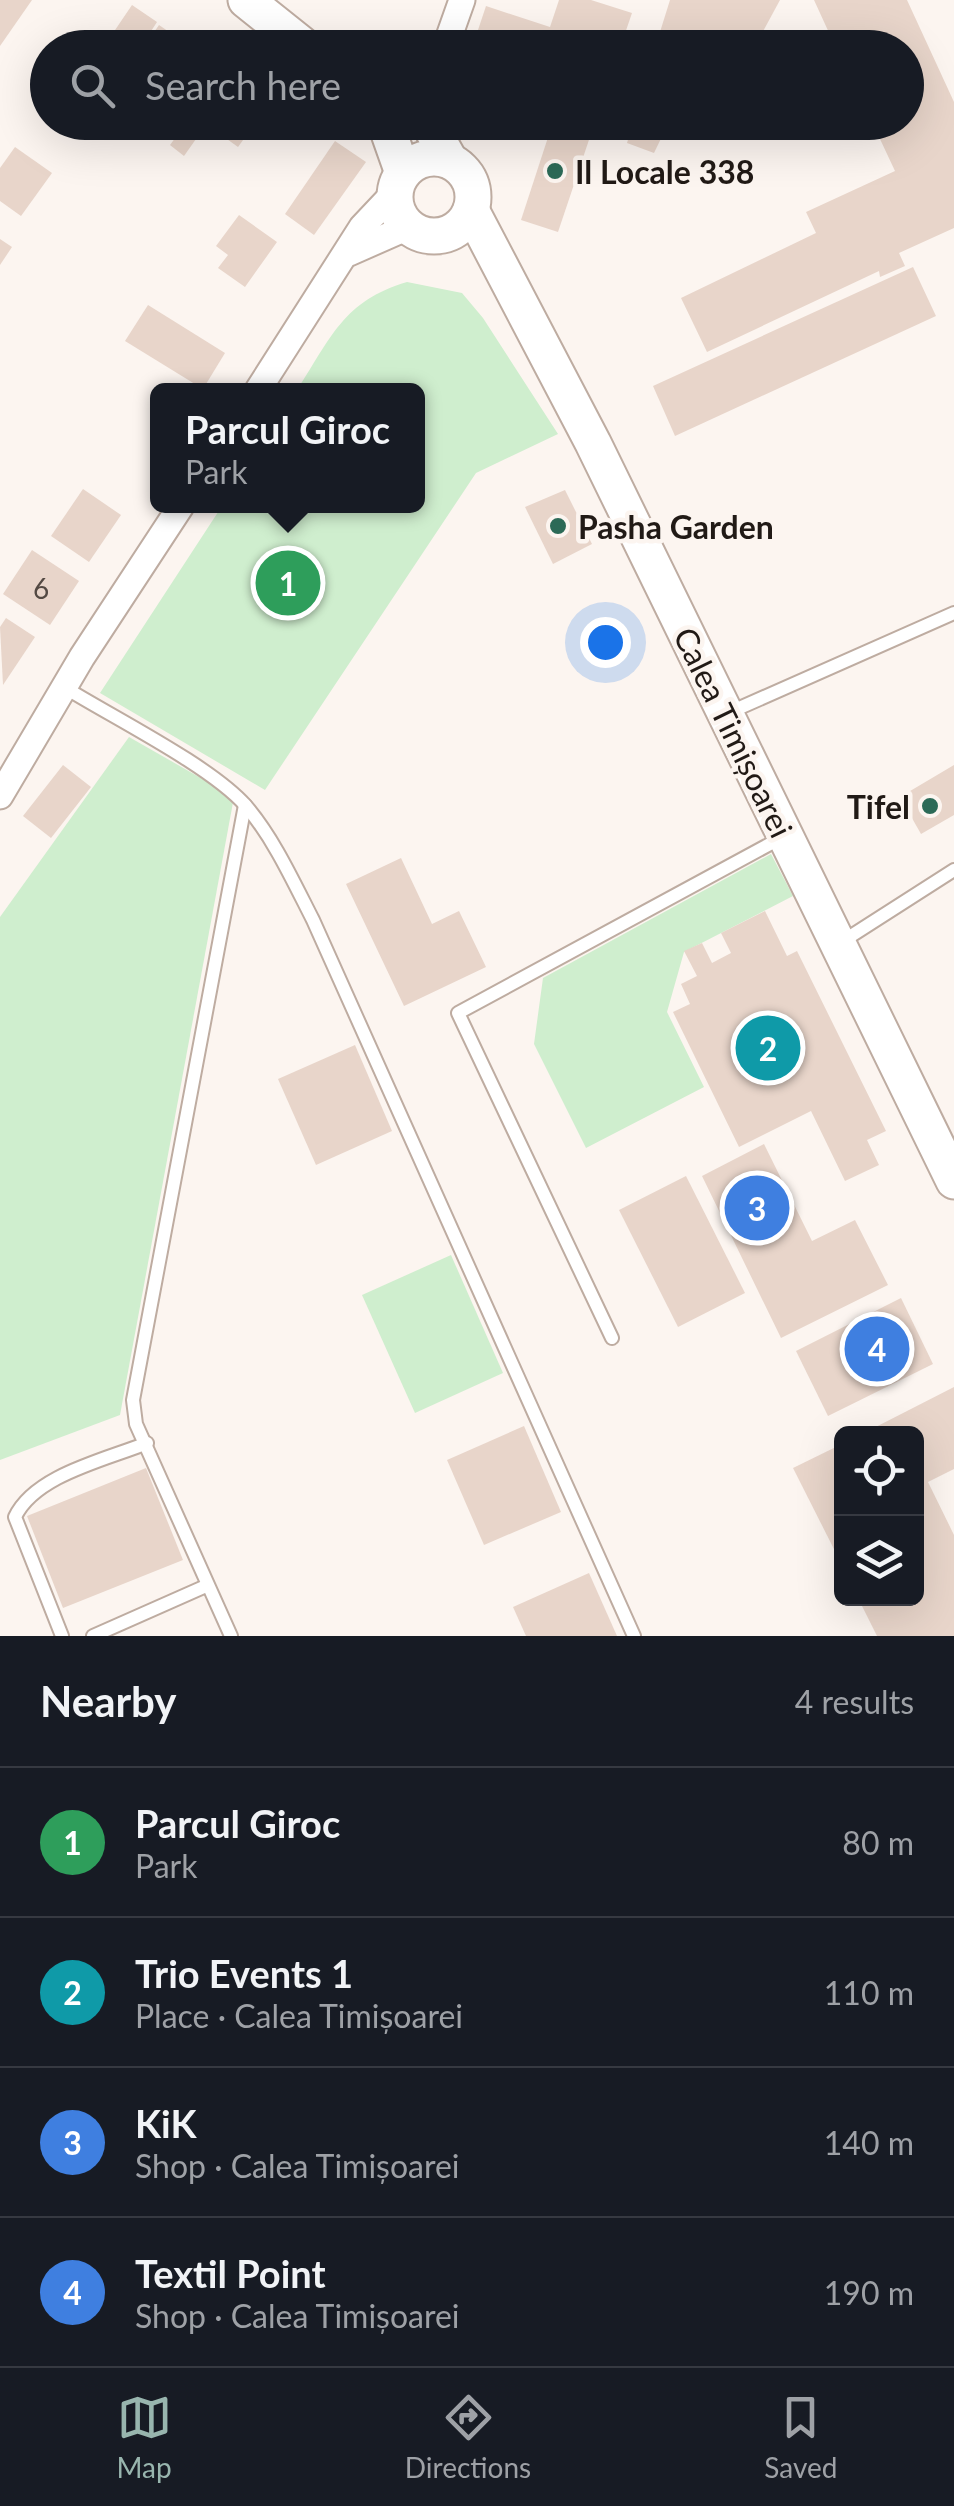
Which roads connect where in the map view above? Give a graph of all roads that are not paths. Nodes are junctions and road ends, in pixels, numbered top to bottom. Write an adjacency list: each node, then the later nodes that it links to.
1 (246, 0): 3 (main road)
2 (462, 0): 4 (street)
3 (291, 30)
4 (452, 30)
5 (440, 140): 8 (main road)
6 (449, 140): 8 (street)
7 (398, 152): 8 (main road); 10 (main road); 12 (street)
8 (456, 164): 9 (main road)
9 (471, 210): 11 (main road); 13 (main road, Calea Timișoarei)
10 (408, 226): 11 (main road); 12 (street)
11 (445, 235): 13 (main road, Calea Timișoarei)
12 (348, 253): 14 (street)
13 (508, 286): 18 (main road, Calea Timișoarei)
14 (263, 383)
15 (176, 513): 17 (street)
16 (954, 613): 18 (lane)
17 (64, 687): 19 (street); 20 (lane)
18 (726, 714): 21 (main road, Calea Timișoarei)
19 (0, 796)
20 (245, 805): 26 (lane); 31 (lane)
21 (784, 836): 23 (main road, Calea Timișoarei); 25 (lane)
22 (954, 870): 23 (lane)
23 (838, 944): 24 (main road, Calea Timișoarei)
24 (954, 1181)
25 (612, 1338)
26 (147, 1442): 27 (lane); 28 (lane)
27 (206, 1586): 29 (lane); 30 (lane)
28 (62, 1636)
29 (94, 1636)
30 (231, 1636)
31 (634, 1636)

